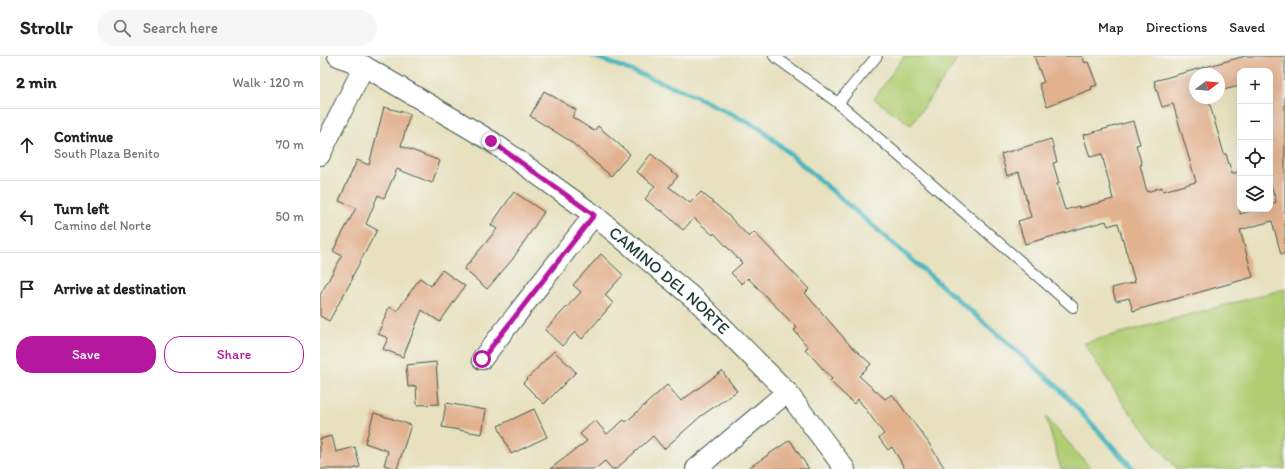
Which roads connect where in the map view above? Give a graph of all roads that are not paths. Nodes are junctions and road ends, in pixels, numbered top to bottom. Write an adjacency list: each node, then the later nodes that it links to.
1 (338, 56): 4 (street, CAMINO DEL NORTE)
2 (774, 56): 5 (lane)
3 (877, 56): 5 (lane)
4 (364, 66): 6 (street); 7 (street, CAMINO DEL NORTE)
5 (838, 103): 8 (lane)
6 (320, 155)
7 (594, 215): 9 (street); 10 (street, CAMINO DEL NORTE)
8 (1073, 307)
9 (482, 359)
10 (787, 392): 11 (street); 12 (street, CAMINO DEL NORTE)
11 (696, 469)
12 (845, 469)

